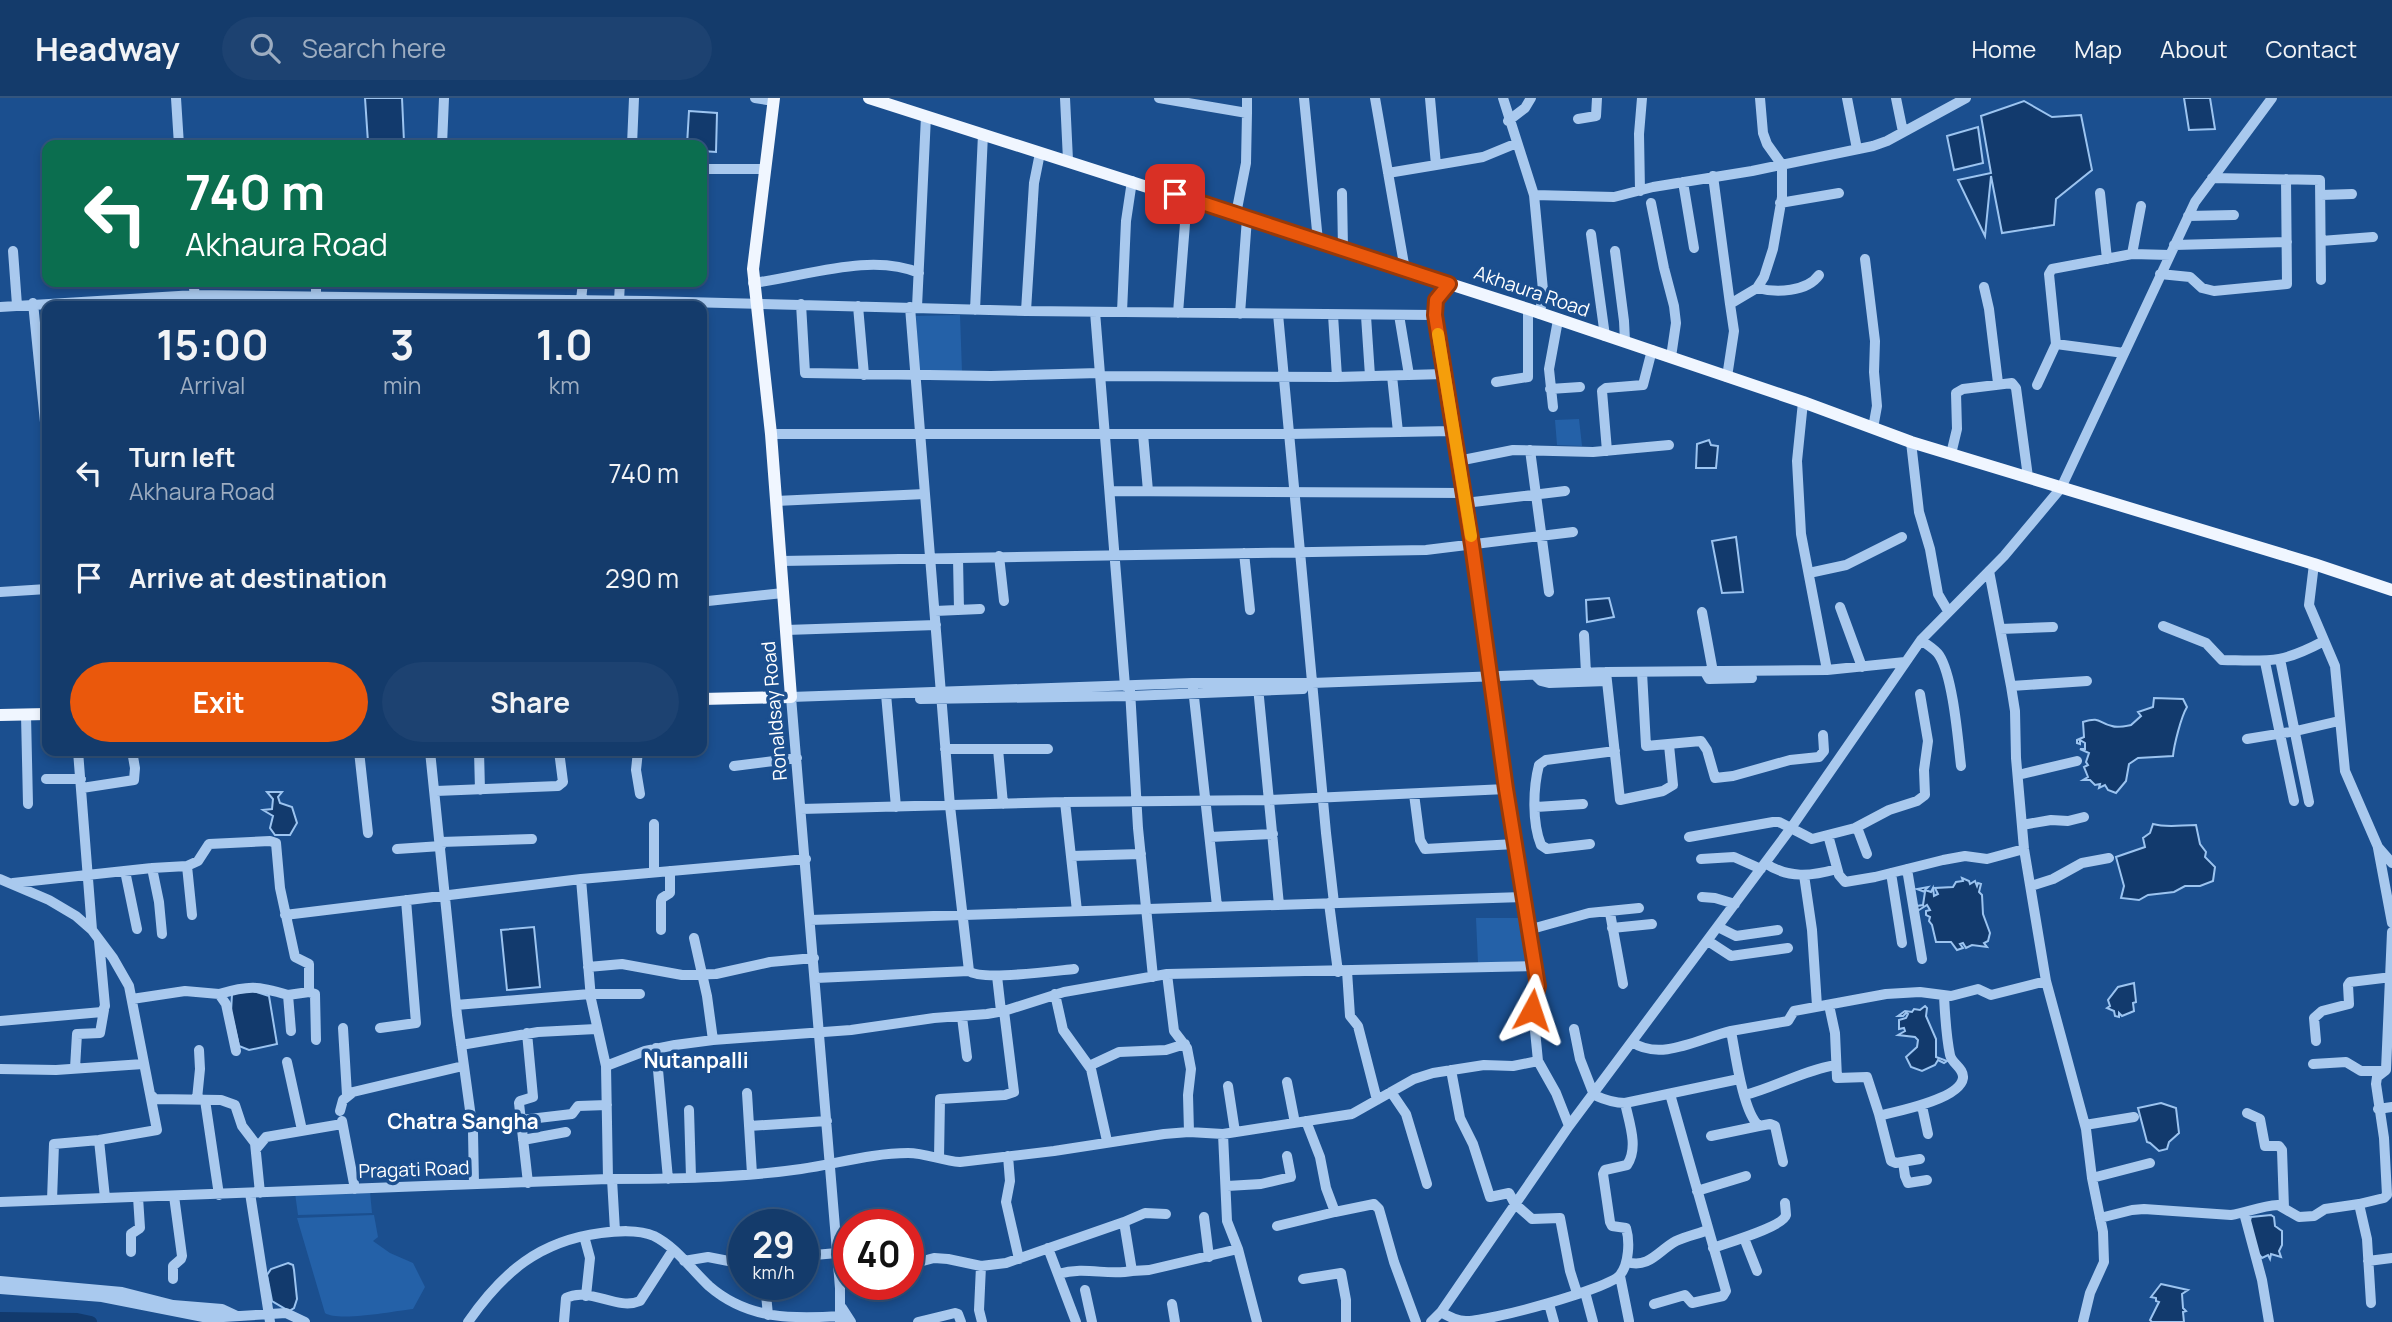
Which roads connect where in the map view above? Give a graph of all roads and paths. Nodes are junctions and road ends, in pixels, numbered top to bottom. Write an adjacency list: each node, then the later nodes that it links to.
1 (176, 98): 28 (street)
2 (444, 98): 29 (street)
3 (634, 98): 30 (street)
4 (755, 98): 21 (street)
5 (869, 98): 26 (main road, Akhaura Road)
6 (1065, 98): 34 (street)
7 (1159, 98): 23 (street)
8 (1247, 98): 23 (street)
9 (1304, 98): 62 (street)
10 (1375, 98): 40 (street)
11 (1430, 98): 36 (street)
12 (1503, 98): 25 (street)
13 (1531, 98): 25 (street)
14 (1597, 98): 24 (street)
15 (1642, 98): 46 (street)
16 (1760, 98): 37 (street)
17 (1847, 98): 33 (street)
18 (1896, 98): 27 (street)
19 (1966, 98): 22 (street)
20 (2272, 98): 42 (street)
21 (773, 100): 39 (main road, Ronaldsay Road)
22 (1955, 101): 27 (street)
23 (1247, 113): 59 (street)
24 (1578, 119)
25 (1509, 120): 32 (street)
26 (925, 123): 31 (main road, Akhaura Road); 74 (street)
27 (1903, 132): 33 (street)
28 (179, 140)
29 (442, 140)
30 (632, 140)
31 (983, 142): 35 (main road, Akhaura Road); 99 (street)
32 (1517, 143): 36 (street); 51 (street)
33 (1857, 149): 37 (street)
34 (1068, 160): 35 (main road, Akhaura Road); 45 (main road, Akhaura Road)
35 (1039, 161): 100 (street)
36 (1436, 165): 40 (street)
37 (1782, 165): 41 (street); 54 (street)
38 (707, 169): 39 (street)
39 (764, 169): 78 (main road, Ronaldsay Road)
40 (1388, 173): 73 (street)
41 (1713, 176): 44 (street); 94 (street)
42 (2212, 178): 43 (street); 58 (street)
43 (2286, 179): 52 (street); 64 (street)
44 (1683, 182): 46 (street); 65 (street)
45 (1131, 190): 56 (main road, Akhaura Road); 102 (street)
46 (1640, 191): 51 (street)
47 (1342, 193): 66 (street)
48 (1839, 193): 54 (street)
49 (2100, 193): 71 (street)
50 (2352, 194): 52 (street)
51 (1534, 195): 103 (street)
52 (2320, 195): 63 (street)
53 (1651, 203): 117 (street)
54 (1780, 203): 83 (street)
55 (2141, 206): 70 (street)
56 (1186, 207): 59 (main road, Akhaura Road); 104 (street)
57 (2234, 215): 58 (street)
58 (2188, 216): 67 (street)
59 (1243, 224): 62 (main road, Akhaura Road); 105 (street)
60 (1591, 234): 112 (street)
61 (2373, 237): 63 (street)
62 (1318, 241): 66 (main road, Akhaura Road)
63 (2321, 241): 77 (street)
64 (2287, 242): 67 (street); 75 (street)
65 (1694, 248)
66 (1343, 249): 73 (main road, Akhaura Road)
67 (2172, 250): 70 (street); 75 (street)
68 (12, 251): 95 (street)
69 (1615, 251): 113 (street)
70 (2132, 254): 71 (street)
71 (2107, 258): 114 (street)
72 (1865, 260): 136 (street)
73 (1405, 270): 79 (main road, Akhaura Road)
74 (919, 273): 78 (street); 98 (street)
75 (2160, 274): 116 (street)
76 (1819, 275): 83 (street)
77 (2321, 280)
78 (753, 283): 92 (main road, Ronaldsay Road)
79 (1449, 284): 103 (main road, Akhaura Road); 109 (street)
80 (316, 287): 84 (street)
81 (620, 287): 88 (street)
82 (1983, 287): 129 (street)
83 (1757, 288): 94 (street)
84 (316, 297): 85 (street); 87 (street)
85 (201, 299): 86 (street)
86 (172, 301)
87 (372, 301)
88 (619, 301)
89 (33, 303): 90 (street); 95 (street); 133 (street)
90 (42, 303)
91 (707, 304): 92 (street)
92 (756, 304): 93 (street); 139 (main road, Ronaldsay Road)
93 (801, 304): 96 (street); 118 (street)
94 (1730, 304): 127 (street)
95 (17, 305): 97 (street)
96 (858, 306): 98 (street); 118 (street)
97 (0, 307)
98 (913, 307): 99 (street); 119 (street)
99 (975, 310): 100 (street)
100 (1026, 311): 101 (street)
101 (1094, 312): 102 (street); 120 (street)
102 (1122, 312): 104 (street)
103 (1534, 312): 111 (main road, Akhaura Road); 128 (street)
104 (1178, 313): 105 (street)
105 (1240, 314): 106 (street)
106 (1278, 314): 107 (street); 125 (street)
107 (1333, 315): 110 (street); 126 (street)
108 (1399, 315): 109 (street); 110 (street); 122 (street)
109 (1435, 315): 121 (street)
110 (1366, 316): 123 (street)
111 (1558, 320): 112 (main road, Akhaura Road); 132 (street)
112 (1605, 336): 113 (main road, Akhaura Road)
113 (1625, 341): 115 (main road, Akhaura Road)
114 (2056, 344): 116 (street); 130 (street)
115 (1652, 350): 117 (main road, Akhaura Road); 147 (street)
116 (2124, 354): 151 (street)
117 (1671, 357): 127 (main road, Akhaura Road)
118 (864, 374): 119 (street)
119 (915, 374): 120 (street); 143 (street)
120 (1100, 374): 125 (street); 140 (street)
121 (1444, 374): 122 (street); 137 (street)
122 (1409, 375): 124 (street)
123 (1370, 376): 124 (street); 126 (street)
124 (1392, 376): 138 (street)
125 (1284, 377): 126 (street); 142 (street)
126 (1337, 377)
127 (1727, 377): 134 (main road, Akhaura Road)
128 (1496, 382)
129 (1998, 383): 148 (street); 150 (street)
130 (2037, 385)
131 (1580, 387): 132 (street)
132 (1550, 389): 135 (street)
133 (42, 392)
134 (1803, 402): 136 (main road, Akhaura Road); 173 (street)
135 (1553, 407)
136 (1873, 428): 144 (main road, Akhaura Road)
137 (1453, 431): 138 (street); 149 (street)
138 (1398, 432): 142 (street)
139 (771, 434): 143 (street); 159 (main road, Ronaldsay Road)
140 (1105, 434): 141 (street); 143 (street); 152 (street)
141 (1143, 434): 142 (street); 153 (street)
142 (1290, 434): 155 (street)
143 (920, 435): 156 (street)
144 (1911, 442): 148 (main road, Akhaura Road); 186 (street)
145 (1669, 445): 147 (street)
146 (1530, 450): 147 (street); 149 (street); 157 (street)
147 (1607, 451)
148 (1951, 454): 150 (main road, Akhaura Road)
149 (1458, 461): 158 (street)
150 (2028, 477): 151 (main road, Akhaura Road)
151 (2061, 488): 171 (main road, Akhaura Road); 172 (street)
152 (1110, 491): 153 (street); 166 (street)
153 (1148, 491): 155 (street)
154 (1565, 491): 157 (street)
155 (1295, 492): 158 (street); 164 (street)
156 (925, 494): 159 (street); 169 (street)
157 (1535, 494): 158 (street); 161 (street)
158 (1464, 498): 163 (street)
159 (776, 501): 170 (main road, Ronaldsay Road)
160 (1573, 532): 161 (street)
161 (1541, 536): 163 (street); 177 (street)
162 (1902, 537): 173 (street)
163 (1472, 545): 164 (street); 206 (street)
164 (1300, 551): 165 (street); 209 (street)
165 (1244, 553): 166 (street); 184 (street)
166 (1114, 554): 167 (street); 212 (street)
167 (999, 556): 168 (street); 180 (street)
168 (958, 558): 169 (street); 183 (street)
169 (930, 559): 170 (street); 185 (street)
170 (781, 561): 178 (main road, Ronaldsay Road)
171 (2314, 564): 175 (main road, Akhaura Road); 194 (street)
172 (1989, 571): 186 (street); 191 (street)
173 (1809, 573): 200 (street)
174 (42, 589): 176 (street)
175 (2392, 590)
176 (0, 592)
177 (1549, 592)
178 (783, 593): 179 (street); 192 (main road, Ronaldsay Road)
179 (707, 601)
180 (1004, 601)
181 (1840, 607): 199 (street)
182 (980, 609): 183 (street)
183 (959, 610): 185 (street)
184 (1250, 610)
185 (935, 611): 188 (street)
186 (1948, 611): 195 (street)
187 (1702, 612): 202 (street)
188 (936, 625): 192 (street); 214 (street)
189 (2163, 626): 198 (street)
190 (2053, 627): 191 (street)
191 (2000, 629): 208 (street)
192 (786, 630): 215 (main road, Ronaldsay Road)
193 (1584, 635): 203 (street)
194 (2324, 640): 196 (street); 221 (street)
195 (1928, 646): 197 (street); 241 (street)
196 (2280, 659): 198 (street); 222 (street)
197 (1905, 662): 199 (street); 269 (street)
198 (2265, 662): 223 (street)
199 (1862, 667): 200 (street)
200 (1827, 670): 202 (street)
201 (1642, 672): 202 (street); 205 (street); 226 (street)
202 (1709, 672)
203 (1586, 673): 204 (street); 205 (street)
204 (1535, 675): 205 (street); 206 (street)
205 (1607, 676): 230 (street)
206 (1491, 677): 209 (street); 245 (street)
207 (2087, 681): 208 (street)
208 (2011, 685): 242 (street)
209 (1312, 686): 210 (street); 250 (street)
210 (1258, 687): 211 (street); 252 (street)
211 (1193, 688): 212 (street); 253 (street)
212 (1128, 689): 214 (street); 251 (street)
213 (1920, 694): 267 (street)
214 (942, 696): 216 (street); 228 (street)
215 (791, 697): 216 (street); 217 (main road); 238 (street, Ronaldsay Road)
216 (886, 697): 261 (street)
217 (707, 699)
218 (42, 714): 220 (main road)
219 (0, 715): 220 (main road)
220 (26, 715): 257 (street)
221 (2339, 721): 222 (street); 278 (street)
222 (2296, 732): 223 (street); 256 (street)
223 (2279, 734): 225 (street); 254 (street)
224 (1823, 735): 226 (street)
225 (2247, 739)
226 (1669, 746): 230 (street)
227 (1048, 748): 229 (street)
228 (946, 749): 229 (street); 260 (street)
229 (998, 749): 258 (street)
230 (1615, 751): 262 (street)
231 (78, 756): 244 (street)
232 (133, 756): 244 (street)
233 (360, 756): 268 (street)
234 (431, 756): 247 (street)
235 (479, 756): 246 (street)
236 (560, 756): 246 (street)
237 (637, 756): 248 (street)
238 (797, 758): 240 (street); 263 (street, Ronaldsay Road)
239 (2077, 761): 242 (street)
240 (734, 766)
241 (1961, 766)
242 (2018, 775): 266 (street)
243 (46, 779): 244 (street)
244 (81, 784): 297 (street)
245 (1506, 789): 249 (street); 276 (street)
246 (480, 790): 247 (street)
247 (436, 791): 275 (street)
248 (640, 794)
249 (1414, 794): 250 (street); 276 (street)
250 (1324, 798): 252 (street); 306 (street)
251 (1136, 800): 253 (street); 255 (street); 281 (street)
252 (1269, 800): 253 (street); 270 (street)
253 (1206, 801): 272 (street)
254 (2294, 801)
255 (1065, 802): 258 (street); 283 (street)
256 (2309, 802)
257 (27, 804)
258 (1003, 804): 260 (street)
259 (1583, 804): 262 (street)
260 (950, 806): 261 (street); 316 (street)
261 (896, 807): 263 (street)
262 (1536, 807): 277 (street)
263 (802, 809): 284 (street, Ronaldsay Road)
264 (2084, 817): 266 (street)
265 (654, 824): 295 (street)
266 (2022, 825): 280 (street)
267 (1855, 828): 271 (street); 282 (street)
268 (368, 833)
269 (1797, 833): 271 (street); 273 (street); 290 (street)
270 (1273, 834): 272 (street); 308 (street)
271 (1828, 835): 291 (street)
272 (1210, 837): 309 (street)
273 (1689, 837)
274 (532, 839): 275 (street)
275 (441, 844): 279 (street); 302 (street)
276 (1515, 844): 303 (street)
277 (1590, 844)
278 (2378, 847): 287 (street); 318 (street)
279 (397, 849)
280 (2024, 849): 292 (street); 301 (street)
281 (1141, 854): 283 (street); 311 (street)
282 (1867, 854)
283 (1071, 856): 312 (street)
284 (806, 859): 294 (street); 317 (street, Ronaldsay Road)
285 (1701, 859): 290 (street)
286 (2109, 859): 301 (street)
287 (2392, 863)
288 (187, 866): 289 (street); 314 (street); 315 (street)
289 (152, 868): 293 (street); 328 (street)
290 (1770, 868): 298 (street); 307 (street)
291 (1837, 869): 296 (street); 298 (street)
292 (1907, 869): 296 (street); 335 (street)
293 (125, 871): 297 (street); 321 (street)
294 (670, 871): 295 (street); 323 (street)
295 (654, 872): 299 (street)
296 (1891, 873): 331 (street)
297 (87, 875): 300 (street); 322 (street)
298 (1804, 875): 359 (street)
299 (581, 879): 302 (street); 337 (street)
300 (5, 881): 322 (street)
301 (2031, 886): 347 (street)
302 (446, 896): 305 (street); 357 (street)
303 (1522, 897): 306 (street); 324 (street)
304 (1702, 897): 307 (street)
305 (406, 900): 315 (street); 365 (street)
306 (1332, 903): 308 (street); 340 (street)
307 (1735, 904): 326 (street)
308 (1279, 905): 309 (street)
309 (1217, 906): 311 (street)
310 (1639, 908): 313 (street)
311 (1147, 909): 312 (street); 344 (street)
312 (1077, 911): 316 (street)
313 (1611, 913): 320 (street); 324 (street)
314 (192, 915)
315 (285, 915): 349 (street)
316 (962, 915): 317 (street); 339 (street)
317 (810, 920): 334 (street, Ronaldsay Road)
318 (2392, 923)
319 (1651, 924): 320 (street)
320 (1612, 928): 348 (street)
321 (136, 929)
322 (92, 930): 330 (street)
323 (661, 930)
324 (1528, 930): 336 (street)
325 (1778, 930): 326 (street)
326 (1725, 931): 332 (street)
327 (2392, 932): 345 (street)
328 (162, 934)
329 (694, 938): 341 (street)
330 (99, 940): 356 (street); 360 (street)
331 (1902, 943)
332 (1715, 947): 333 (street); 375 (street)
333 (1788, 948)
334 (814, 958): 341 (street); 346 (street, Ronaldsay Road)
335 (1922, 959)
336 (1534, 966): 340 (street); 382 (street)
337 (588, 967): 341 (street); 351 (street)
338 (1073, 969): 343 (street)
339 (969, 971): 343 (street); 346 (street)
340 (1342, 972): 342 (street); 405 (street)
341 (702, 974): 373 (street)
342 (1167, 974): 344 (street); 376 (street)
343 (996, 975): 361 (street)
344 (1153, 977): 353 (street)
345 (2391, 977): 374 (street); 393 (street)
346 (816, 978): 371 (street, Ronaldsay Road)
347 (2046, 981): 355 (street); 420 (street)
348 (1623, 984)
349 (309, 992): 354 (street); 372 (street)
350 (217, 993): 354 (street); 356 (street); 380 (street)
351 (590, 994): 352 (street); 357 (street); 366 (street)
352 (640, 994)
353 (1055, 994): 361 (street); 389 (street)
354 (288, 995): 368 (street)
355 (1944, 996): 358 (street); 408 (street)
356 (132, 999): 384 (street)
357 (456, 1005): 377 (street)
358 (1829, 1005): 359 (street); 386 (street)
359 (1817, 1006): 369 (street)
360 (104, 1010): 363 (street); 390 (street)
361 (1002, 1011): 362 (street); 437 (street)
362 (962, 1017): 371 (street); 381 (street)
363 (0, 1021)
364 (343, 1028): 402 (street)
365 (380, 1028)
366 (596, 1029): 370 (street); 388 (street)
367 (1574, 1029): 404 (street)
368 (291, 1031)
369 (1731, 1031): 375 (street); 394 (street)
370 (527, 1033): 377 (street); 415 (street)
371 (820, 1033): 373 (street); 416 (street, Ronaldsay Road)
372 (316, 1040)
373 (713, 1040): 378 (street)
374 (2316, 1041)
375 (1632, 1042): 404 (street)
376 (1185, 1044): 389 (street); 426 (street)
377 (461, 1045): 387 (street)
378 (656, 1048): 388 (street); 448 (street)
379 (199, 1050): 403 (street)
380 (236, 1051)
381 (967, 1057)
382 (1538, 1061): 392 (street, Pragati Road); 422 (street)
383 (287, 1062): 424 (street)
384 (142, 1064): 390 (street); 399 (street)
385 (2313, 1064): 393 (street)
386 (1836, 1065): 401 (street); 413 (street)
387 (463, 1066): 402 (street); 450 (street)
388 (606, 1066): 407 (street)
389 (1089, 1066): 433 (street)
390 (75, 1068): 391 (street)
391 (0, 1069)
392 (1451, 1070): 397 (street, Pragati Road); 464 (street)
393 (2386, 1070): 411 (street)
394 (1739, 1079): 400 (street); 401 (street)
395 (1287, 1082): 418 (street)
396 (1228, 1086): 427 (street)
397 (1391, 1092): 405 (street, Pragati Road); 452 (street)
398 (747, 1093): 421 (street)
399 (150, 1094): 403 (street); 431 (street)
400 (1670, 1094): 406 (street); 455 (street)
401 (1745, 1095): 423 (street)
402 (342, 1097): 419 (street)
403 (201, 1099): 434 (street); 457 (street)
404 (1603, 1099): 406 (street); 422 (street)
405 (1377, 1100): 417 (street, Pragati Road)
406 (1625, 1103): 491 (street)
407 (607, 1105): 415 (street); 447 (street)
408 (1922, 1106): 413 (street); 429 (street)
409 (2392, 1107): 411 (street)
410 (689, 1110): 445 (street)
411 (2378, 1110): 465 (street)
412 (2247, 1113): 466 (street)
413 (1879, 1114): 440 (street)
414 (2134, 1116): 420 (street)
415 (521, 1120): 432 (street)
416 (827, 1121): 421 (street); 442 (street, Ronaldsay Road)
417 (1306, 1121): 418 (street, Pragati Road); 468 (street)
418 (1295, 1123): 427 (street, Pragati Road)
419 (342, 1124): 424 (street); 454 (street)
420 (2085, 1125): 446 (street)
421 (750, 1126): 443 (street)
422 (1569, 1126): 464 (street)
423 (1759, 1126): 430 (street); 439 (street)
424 (302, 1130): 434 (street)
425 (566, 1132): 432 (street)
426 (1189, 1132): 428 (street, Pragati Road); 433 (street, Pragati Road)
427 (1236, 1132): 428 (street, Pragati Road)
428 (1223, 1134): 453 (street)
429 (1928, 1134)
430 (1711, 1136)
431 (99, 1140): 460 (street); 461 (street)
432 (523, 1140): 451 (street)
433 (1107, 1141): 435 (street, Pragati Road)
434 (256, 1149): 456 (street)
435 (1008, 1156): 437 (street, Pragati Road); 486 (street)
436 (1287, 1156): 453 (street)
437 (939, 1158): 442 (street, Pragati Road)
438 (1920, 1159): 440 (street)
439 (1783, 1162)
440 (1903, 1162): 449 (street)
441 (2150, 1163): 446 (street)
442 (830, 1164): 443 (street, Pragati Road); 467 (street, Ronaldsay Road)
443 (752, 1174): 445 (street, Pragati Road)
444 (1746, 1176): 455 (street)
445 (691, 1177): 448 (street, Pragati Road)
446 (2092, 1178): 472 (street)
447 (610, 1179): 448 (street, Pragati Road); 451 (street, Pragati Road); 476 (street)
448 (668, 1179)
449 (1927, 1180)
450 (474, 1184): 451 (street, Pragati Road); 454 (street, Pragati Road)
451 (528, 1184)
452 (1426, 1184)
453 (1227, 1186): 481 (street)
454 (355, 1189): 456 (street, Pragati Road)
455 (1697, 1191): 475 (street)
456 (255, 1193): 457 (street, Pragati Road); 513 (street)
457 (219, 1195): 458 (street, Pragati Road)
458 (174, 1196): 459 (street, Pragati Road); 497 (street)
459 (138, 1197): 460 (street, Pragati Road); 483 (street)
460 (105, 1198): 461 (street, Pragati Road)
461 (52, 1200): 462 (street, Pragati Road)
462 (0, 1202)
463 (1785, 1203): 478 (street)
464 (1515, 1204): 502 (street); 512 (street)
465 (2359, 1204): 466 (street); 490 (street)
466 (2284, 1208): 469 (street)
467 (834, 1209)
468 (1335, 1212): 474 (street); 528 (street)
469 (2244, 1213): 472 (street); 533 (street)
470 (1166, 1214): 473 (street)
471 (1204, 1217): 484 (street)
472 (2100, 1218): 532 (street)
473 (1124, 1222): 479 (street); 493 (street)
474 (1277, 1226)
475 (1708, 1230): 480 (street); 491 (street)
476 (615, 1231): 477 (street); 482 (street)
477 (584, 1236): 503 (street); 517 (street)
478 (1744, 1238): 480 (street); 494 (street)
479 (1048, 1248): 486 (street); 495 (street)
480 (1713, 1248): 508 (street)
481 (1238, 1249): 484 (street); 526 (street)
482 (673, 1250): 488 (street); 503 (street)
483 (131, 1252)
484 (1209, 1257): 493 (street)
485 (2392, 1258): 490 (street)
486 (1019, 1259): 492 (street)
487 (728, 1260): 488 (street)
488 (684, 1261): 509 (street)
489 (924, 1261): 492 (street)
490 (2368, 1261): 505 (street)
491 (1627, 1262): 496 (street)
492 (981, 1266): 522 (street)
493 (1132, 1271): 495 (street)
494 (1757, 1271)
495 (1058, 1274): 523 (street)
496 (1620, 1276): 502 (street); 515 (street)
497 (173, 1279)
498 (1303, 1279): 527 (street)
499 (0, 1281): 511 (street)
500 (0, 1289): 511 (street)
501 (1084, 1290): 524 (street)
502 (1581, 1292): 507 (street); 531 (street)
503 (586, 1296): 518 (street)
504 (767, 1300): 509 (street)
505 (2371, 1303)
506 (1172, 1304): 525 (street)
507 (1549, 1304): 514 (street); 530 (street)
508 (1654, 1304)
509 (768, 1315): 510 (street)
510 (841, 1315): 519 (street)
511 (237, 1316): 513 (street)
512 (1450, 1316): 514 (street); 529 (street)
513 (270, 1318): 516 (street)
514 (1492, 1320)
515 (1629, 1321)
516 (305, 1322)
517 (468, 1322)
518 (564, 1322)
519 (851, 1322)
520 (918, 1322): 521 (street)
521 (961, 1322)
522 (982, 1322)
523 (1076, 1322)
524 (1092, 1322)
525 (1175, 1322)
526 (1257, 1322)
527 (1346, 1322)
528 (1416, 1322)
529 (1431, 1322)
530 (1554, 1322)
531 (1593, 1322)
532 (2083, 1322)
533 (2269, 1322)

